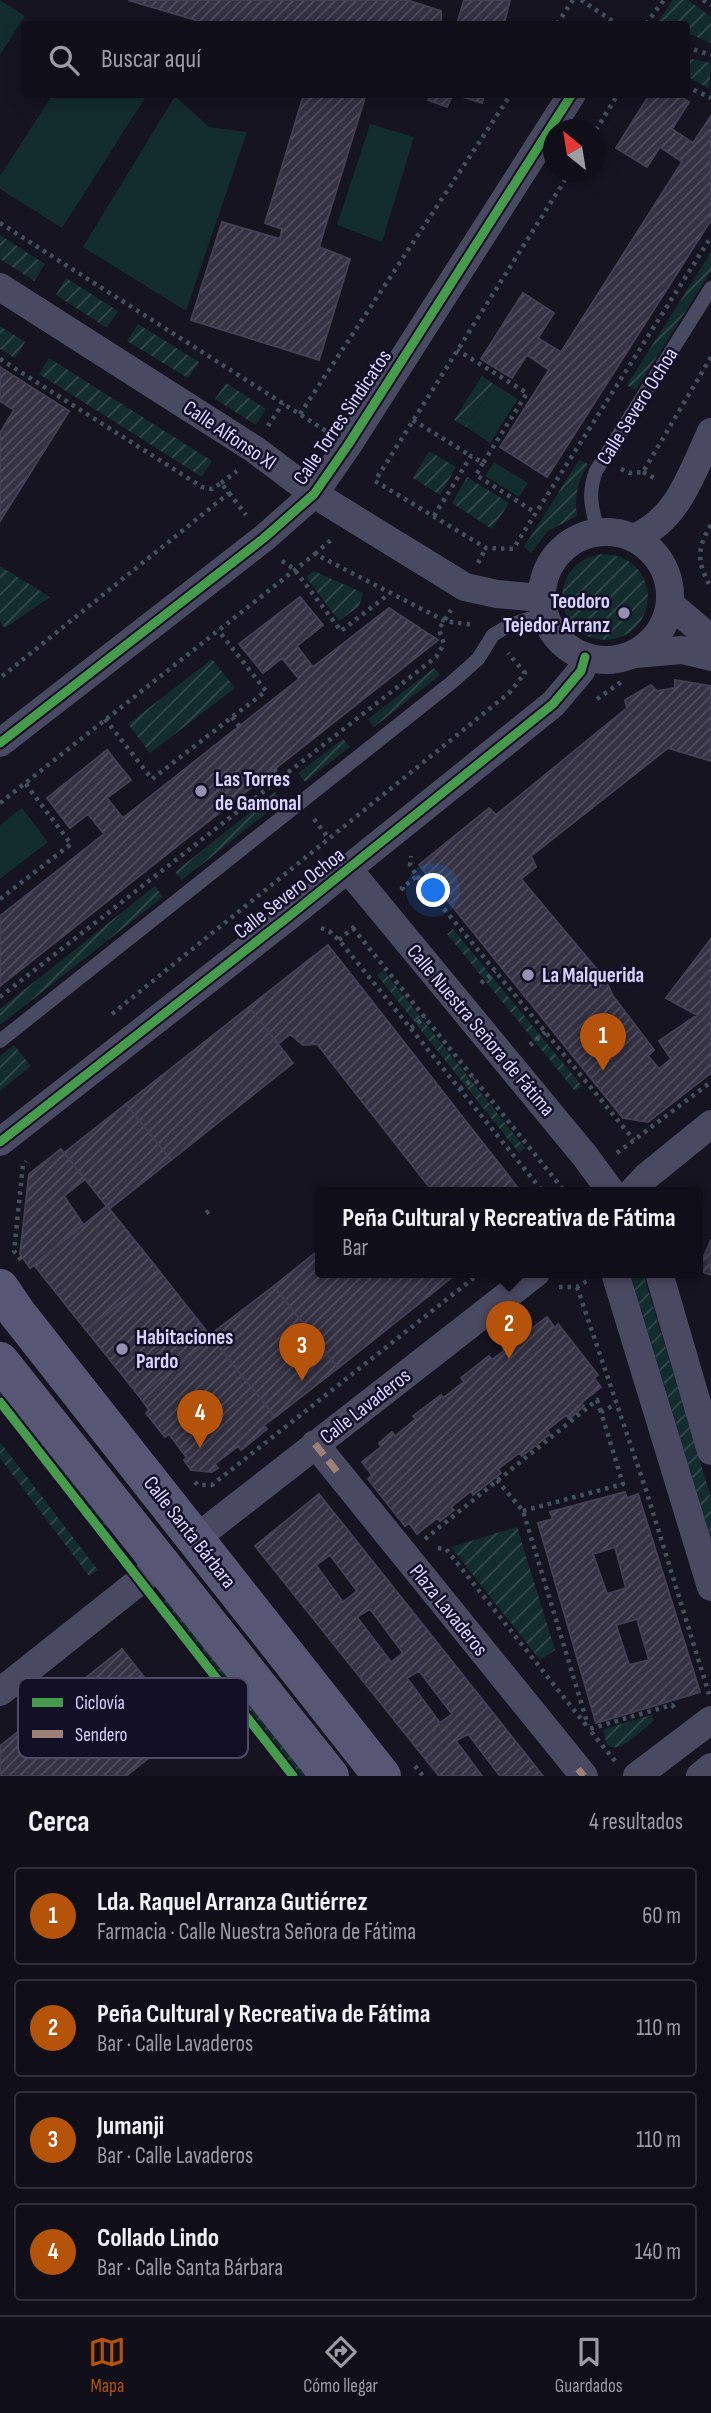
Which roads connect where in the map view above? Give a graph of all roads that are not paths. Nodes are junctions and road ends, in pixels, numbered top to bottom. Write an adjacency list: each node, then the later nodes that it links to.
1 (569, 98): 5 (street, Calle Torres Sindicatos)
2 (0, 287): 5 (street, Calle Alfonso XI)
3 (711, 288): 6 (lane, Calle Severo Ochoa)
4 (711, 432): 7 (street)
5 (314, 494): 9 (street, Calle Alfonso XI); 14 (street, Calle Torres Sindicatos)
6 (598, 532): 7 (street); 9 (street)
7 (632, 538): 8 (street)
8 (670, 604): 10 (street); 11 (street)
9 (543, 606): 12 (street); 16 (lane)
10 (711, 639)
11 (635, 654): 12 (street); 13 (street)
12 (585, 657): 15 (street, Calle Severo Ochoa)
13 (711, 657)
14 (0, 743)
15 (348, 869): 18 (street, Calle Severo Ochoa); 19 (street, Calle Nuestra Señora de Fátima)
16 (0, 1041)
17 (705, 1135): 20 (street)
18 (0, 1142)
19 (608, 1187)
20 (637, 1187)
21 (11, 1275): 28 (main road, Calle Santa Bárbara)
22 (530, 1278): 26 (street, Calle Lavaderos)
23 (617, 1278): 30 (street)
24 (660, 1278): 27 (street)
25 (0, 1361): 29 (main road, Calle Santa Bárbara)
26 (315, 1444): 28 (street, Calle Lavaderos); 37 (street, Plaza Lavaderos)
27 (711, 1451)
28 (195, 1539): 35 (main road, Calle Santa Bárbara)
29 (161, 1564): 31 (street); 36 (main road, Calle Santa Bárbara)
30 (711, 1587)
31 (0, 1692)
32 (705, 1711): 34 (street)
33 (711, 1767): 38 (street)
34 (626, 1769)
35 (398, 1771)
36 (330, 1776)
37 (584, 1776)
38 (700, 1776)

